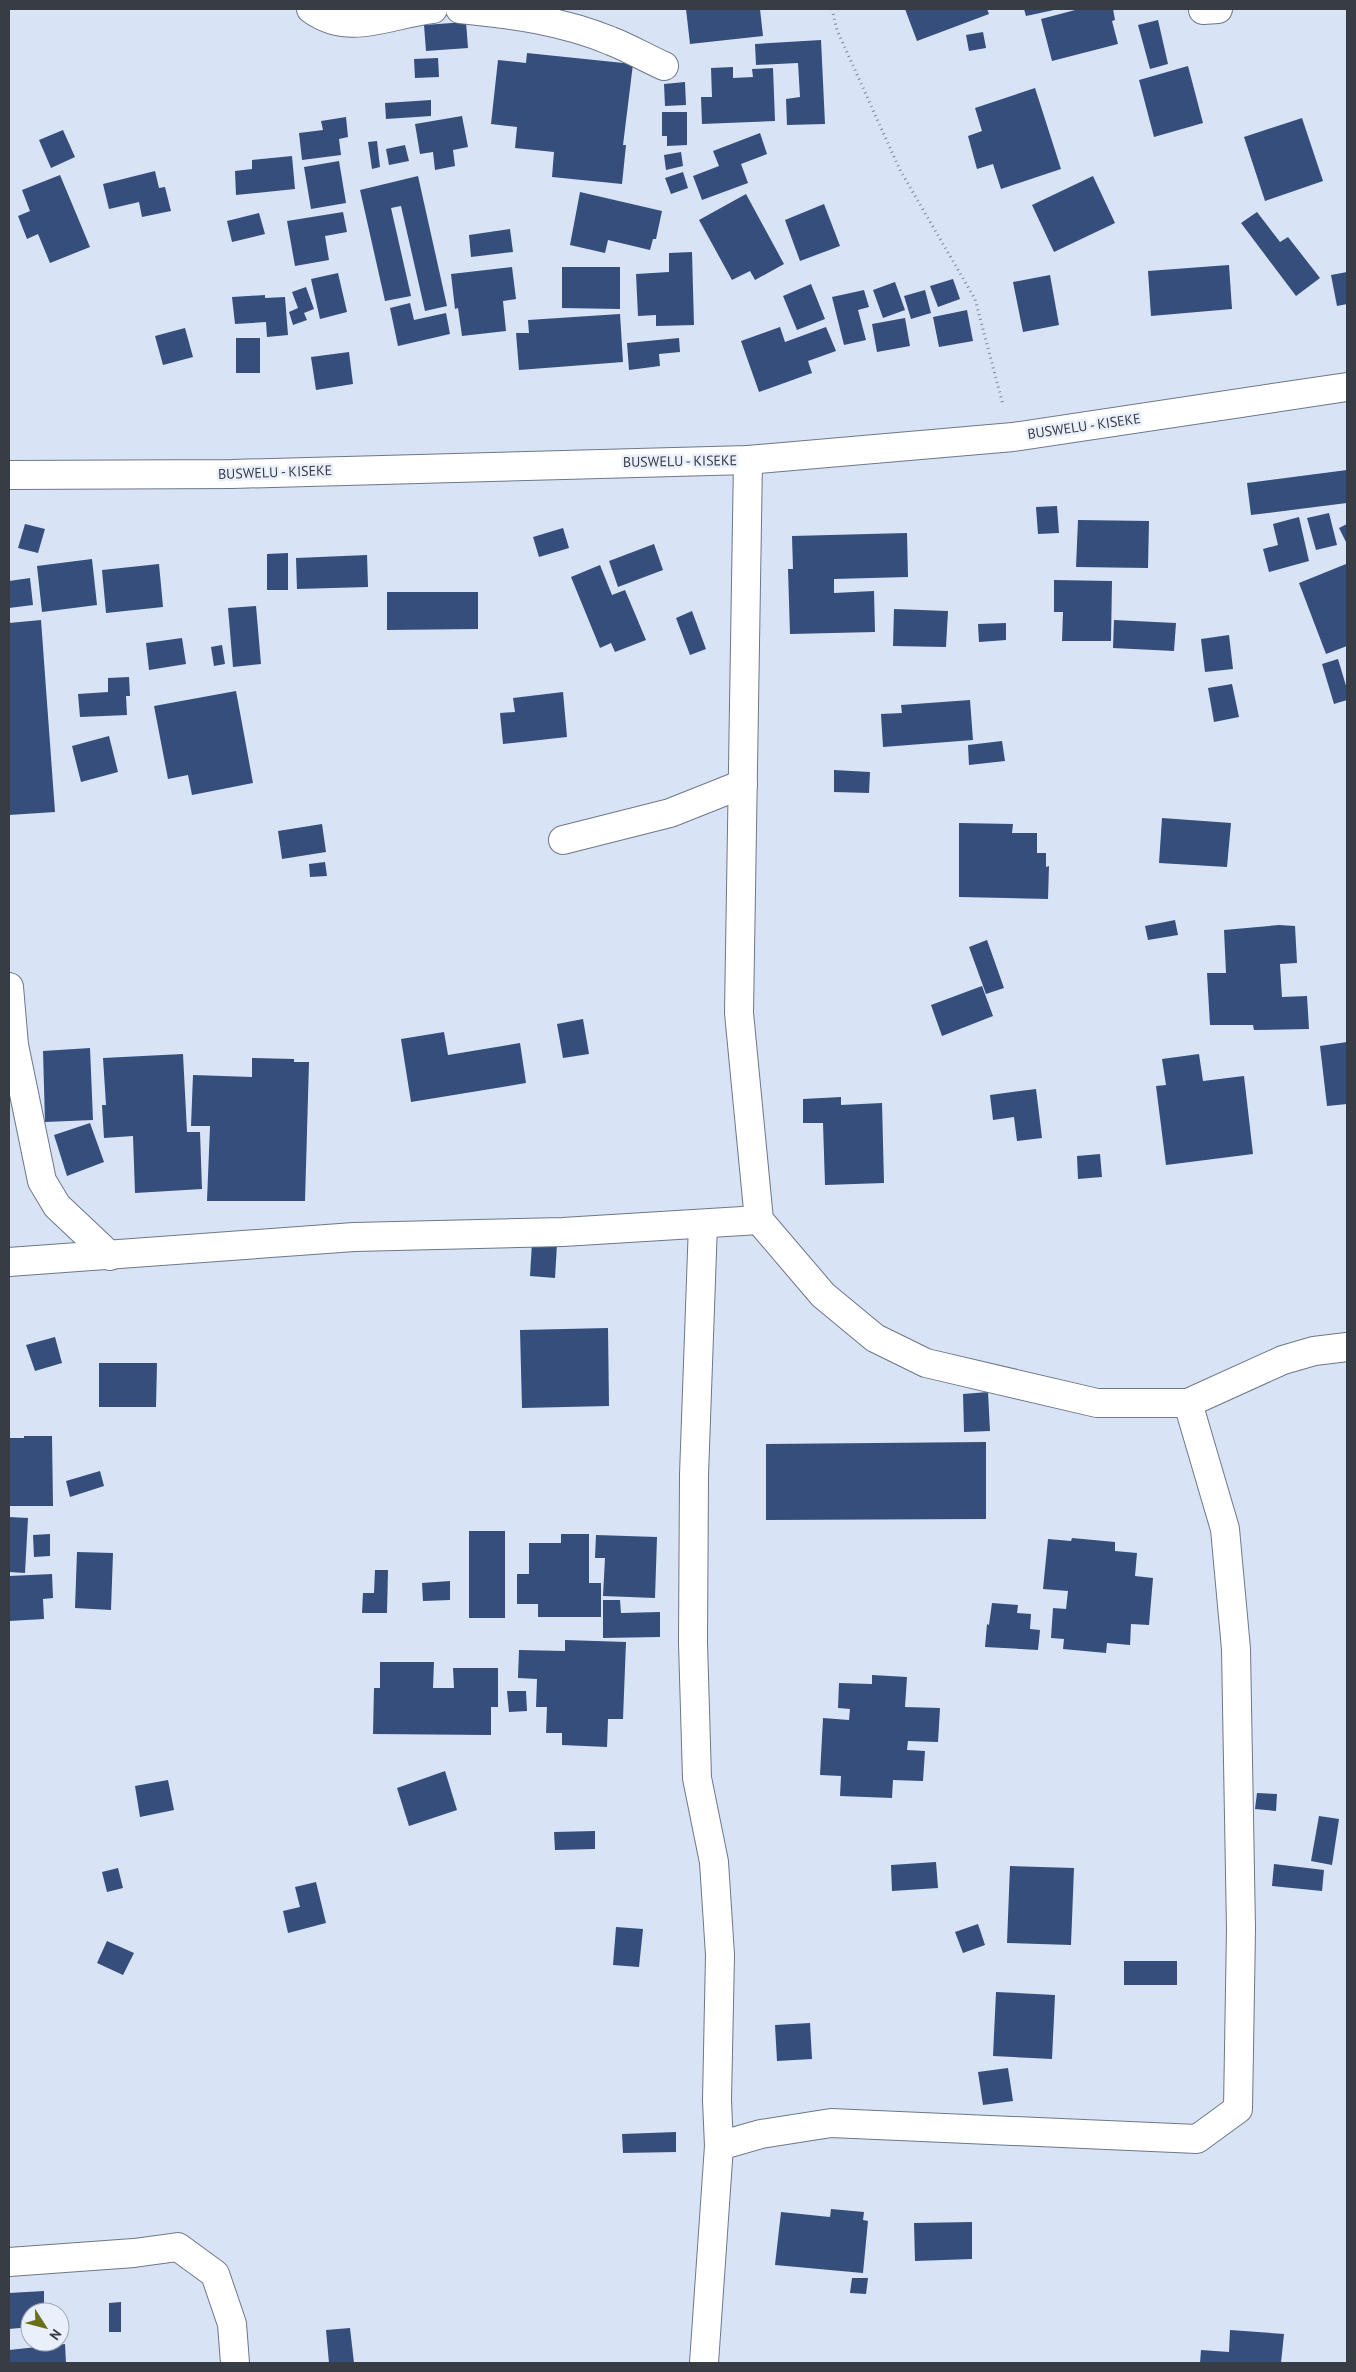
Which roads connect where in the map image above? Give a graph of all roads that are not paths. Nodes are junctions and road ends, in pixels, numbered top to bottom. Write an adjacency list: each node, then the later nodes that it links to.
1 (311, 9): 2 (street)
2 (433, 9)
3 (460, 9): 4 (street)
4 (664, 66)
5 (1347, 387): 6 (street, BUSWELU - KISEKE)
6 (748, 460): 7 (street, BUSWELU - KISEKE); 8 (street)
7 (9, 475)
8 (743, 784): 9 (street); 12 (street)
9 (563, 840)
10 (9, 987): 11 (street)
11 (12, 1053): 14 (street)
12 (759, 1220): 13 (street); 17 (street)
13 (703, 1224): 14 (street); 18 (street)
14 (110, 1256): 15 (street)
15 (9, 1262)
16 (1347, 1347): 17 (street)
17 (1188, 1404): 18 (street)
18 (719, 2146): 21 (street)
19 (9, 2262): 20 (street)
20 (235, 2363)
21 (704, 2363)

